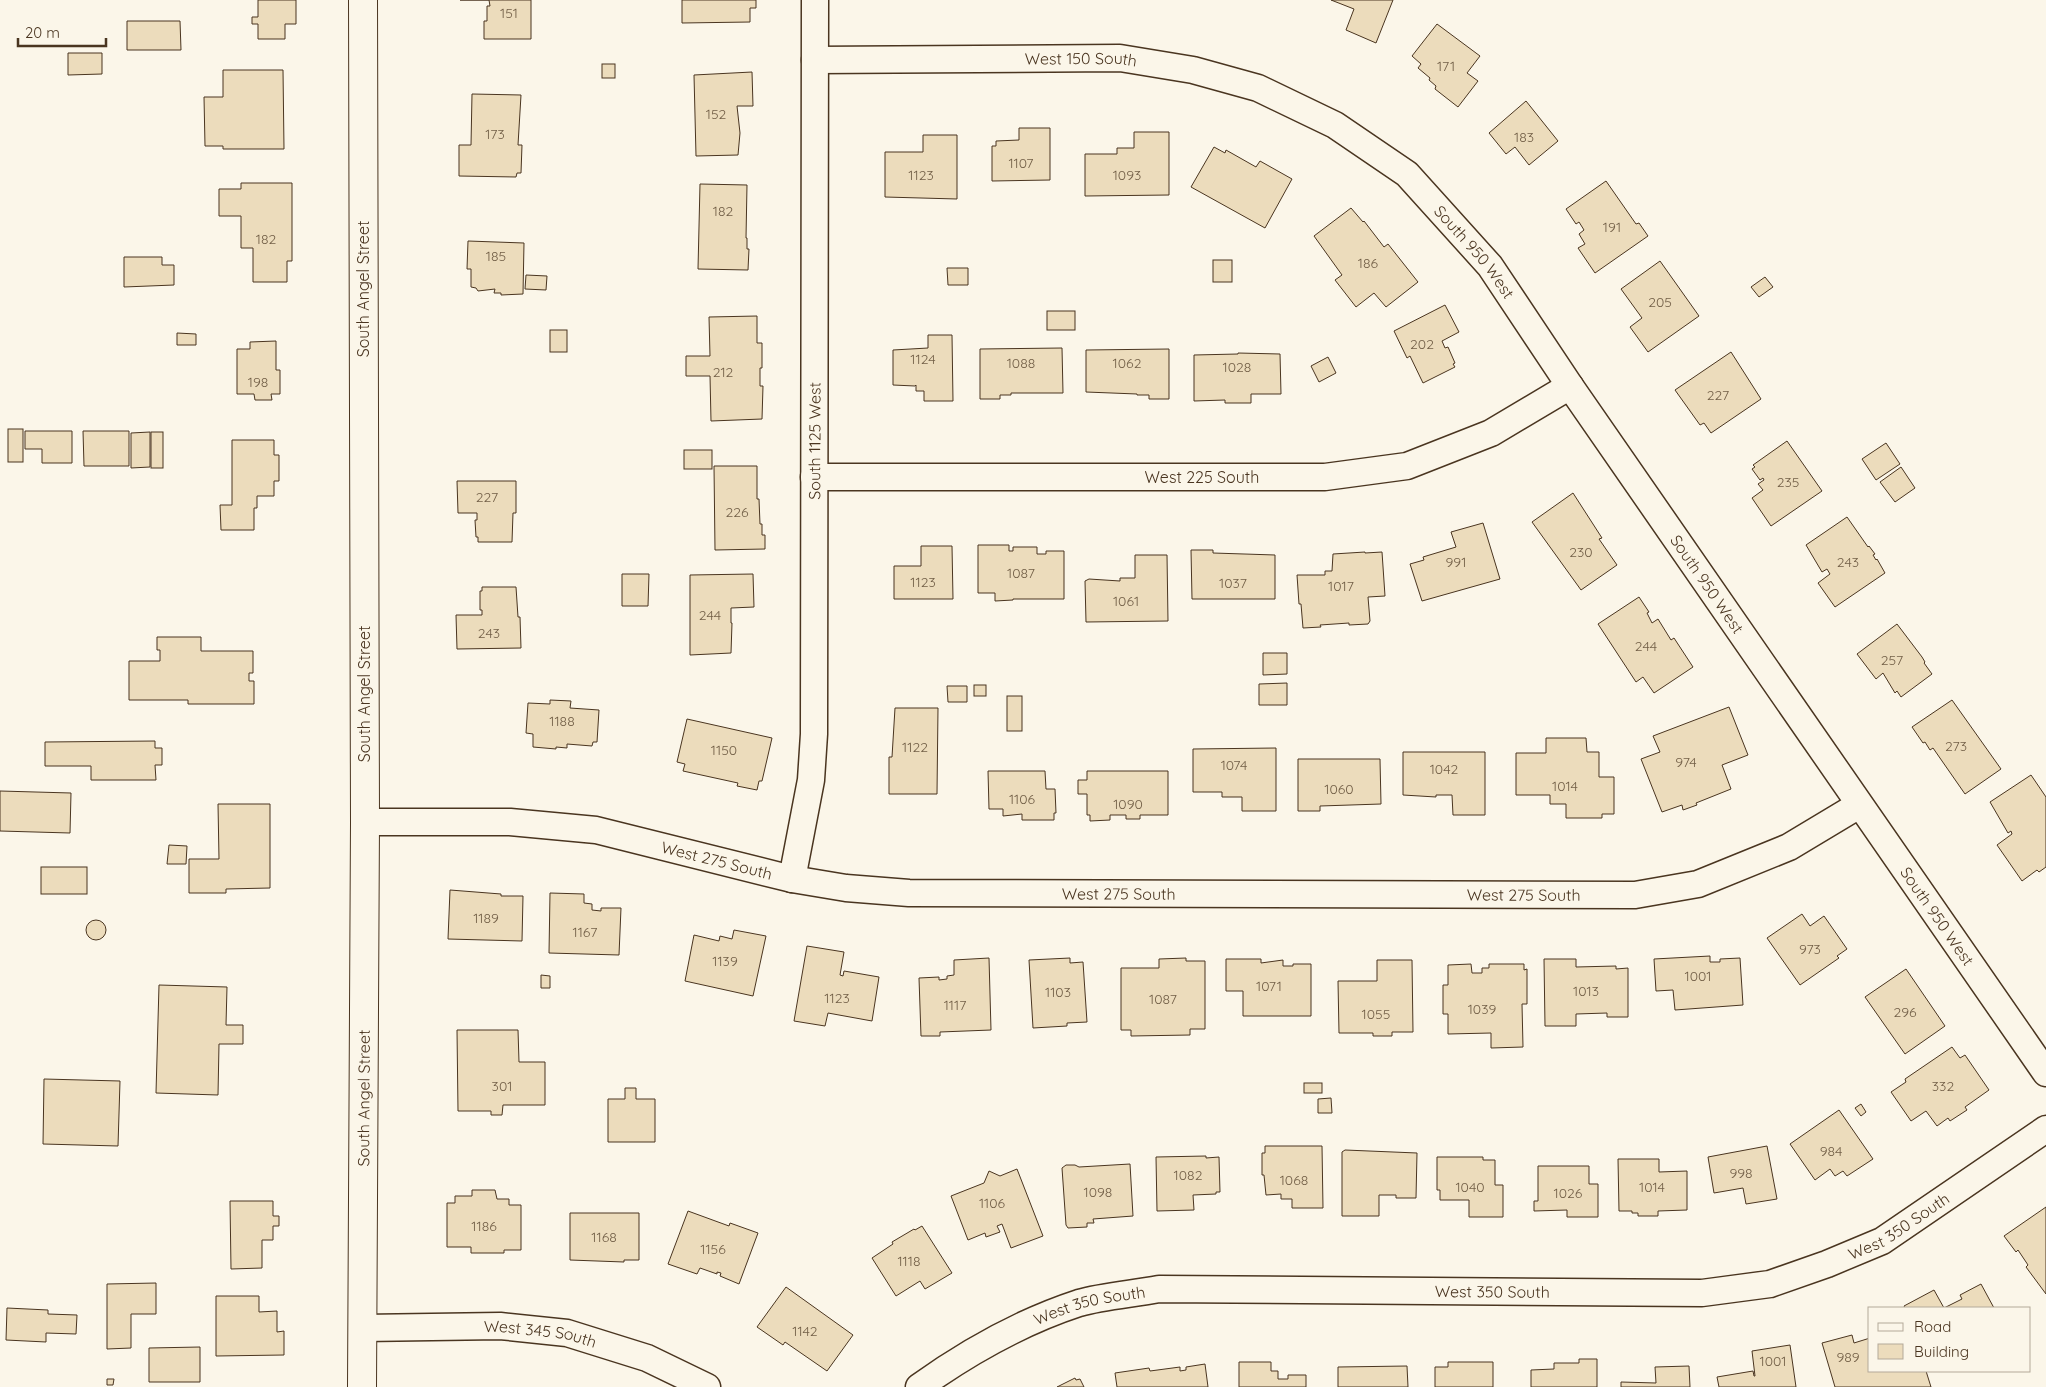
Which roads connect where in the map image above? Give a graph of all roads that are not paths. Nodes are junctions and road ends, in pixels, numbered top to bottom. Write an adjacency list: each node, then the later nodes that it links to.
1 (362, 0): 8 (main road, South Angel Street)
2 (815, 0): 3 (street, South 1125 West)
3 (815, 60): 4 (street, West 150 South); 6 (street, South 1125 West)
4 (1335, 125): 5 (street, South 950 West)
5 (1570, 386): 6 (street, West 225 South); 7 (street, South 950 West)
6 (814, 477): 9 (street, South 1125 West)
7 (1859, 805): 9 (street, West 275 South); 10 (street, South 950 West)
8 (365, 822): 9 (street, West 275 South); 12 (main road, South Angel Street)
9 (792, 879)
10 (2046, 1073)
11 (2046, 1129): 15 (street, West 350 South)
12 (363, 1328): 13 (main road, South Angel Street); 14 (street, West 345 South)
13 (362, 1387)
14 (707, 1387)
15 (919, 1387)

